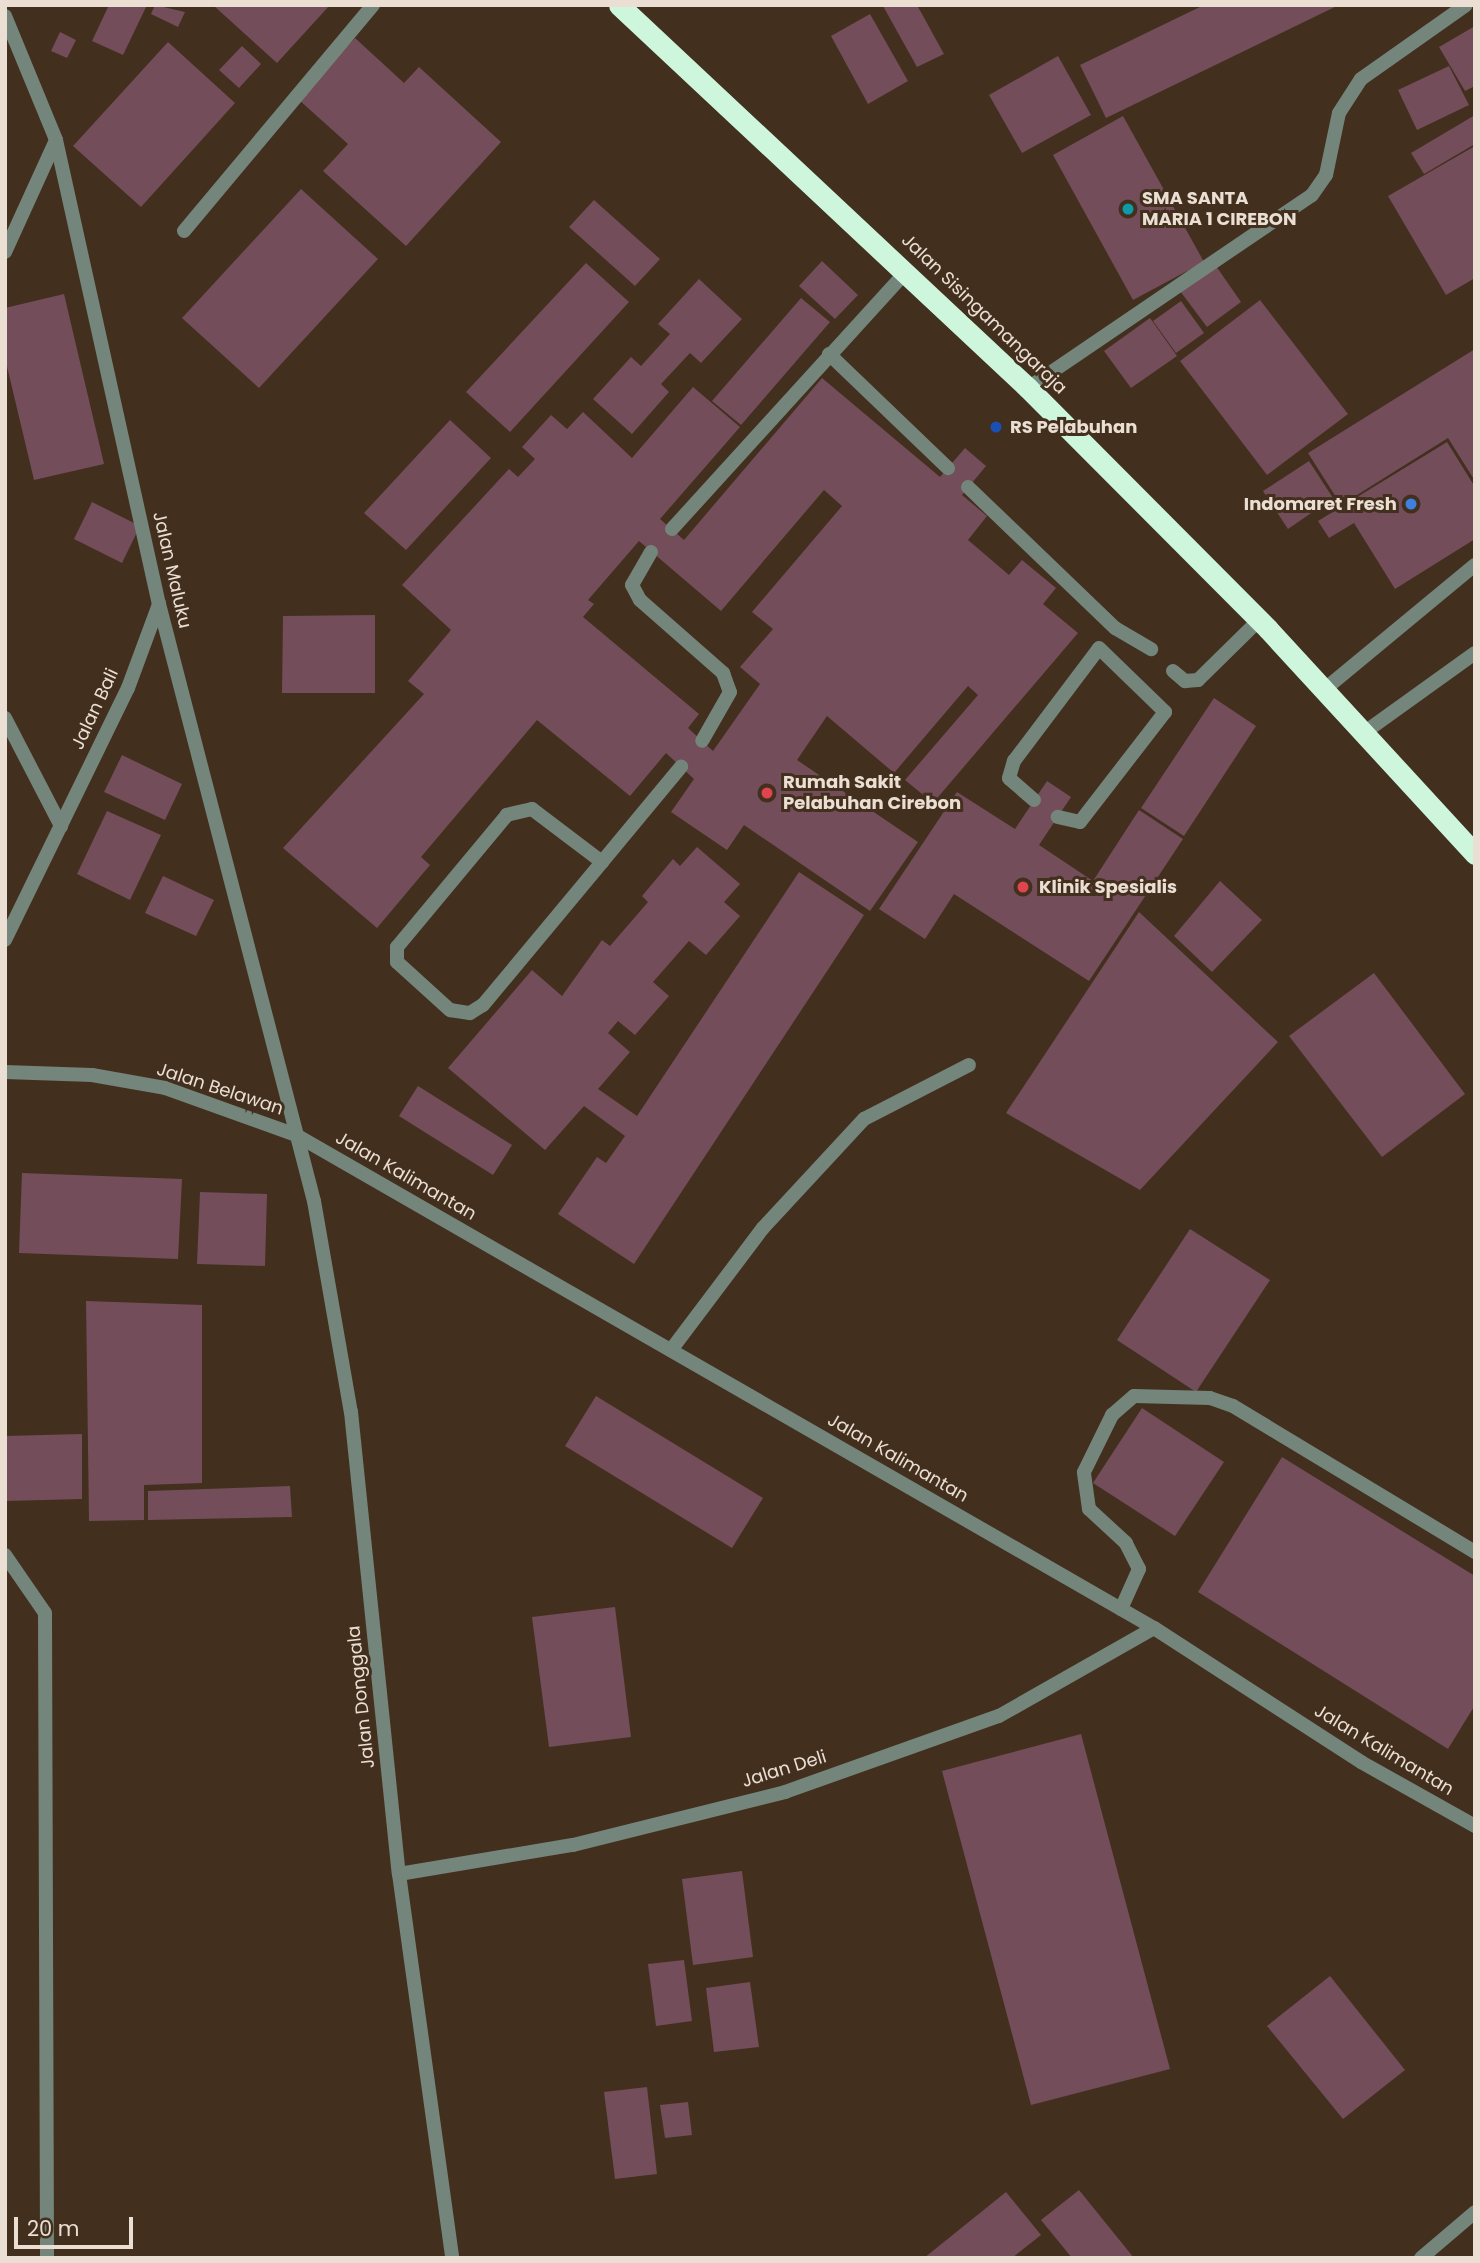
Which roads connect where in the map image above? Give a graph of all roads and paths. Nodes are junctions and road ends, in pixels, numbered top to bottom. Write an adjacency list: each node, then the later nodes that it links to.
1 (373, 5): 6 (street)
2 (619, 5): 8 (highway, Jalan Sisingamangaraja)
3 (1466, 5): 10 (street)
4 (5, 16): 5 (street, Jalan Maluku)
5 (56, 140): 7 (street); 16 (street, Jalan Maluku)
6 (184, 232)
7 (5, 252)
8 (907, 271): 9 (street); 10 (highway, Jalan Sisingamangaraja)
9 (829, 354): 11 (street); 13 (street)
10 (1028, 387): 17 (highway, Jalan Sisingamangaraja)
11 (948, 468)
12 (968, 487): 18 (street)
13 (672, 529)
14 (651, 552): 26 (street)
15 (1475, 565): 23 (street)
16 (159, 604): 30 (street, Jalan Bali); 36 (street, Jalan Maluku)
17 (1259, 620): 22 (street); 23 (highway, Jalan Sisingamangaraja)
18 (1115, 628): 19 (street); 20 (street)
19 (1099, 648): 28 (street); 29 (street)
20 (1151, 649)
21 (1475, 653): 25 (street)
22 (1172, 671)
23 (1325, 689): 25 (highway, Jalan Sisingamangaraja)
24 (5, 718): 30 (street)
25 (1365, 732): 31 (highway, Jalan Sisingamangaraja)
26 (702, 741)
27 (681, 767): 32 (street)
28 (1034, 800)
29 (1058, 817)
30 (61, 826): 33 (street, Jalan Bali)
31 (1475, 854)
32 (602, 862): 32 (street)
33 (5, 940)
34 (969, 1065): 37 (street)
35 (5, 1072): 36 (street, Jalan Belawan)
36 (296, 1135): 37 (street, Jalan Kalimantan); 43 (street, Jalan Donggala)
37 (671, 1350): 40 (street, Jalan Kalimantan)
38 (1475, 1552): 40 (street)
39 (5, 1555): 45 (street)
40 (1121, 1609): 41 (street, Jalan Kalimantan)
41 (1154, 1628): 42 (street, Jalan Kalimantan); 43 (street, Jalan Deli)
42 (1475, 1826)
43 (400, 1874): 46 (street, Jalan Donggala)
44 (1475, 2212): 47 (street)
45 (47, 2258)
46 (452, 2258)
47 (1420, 2258)

